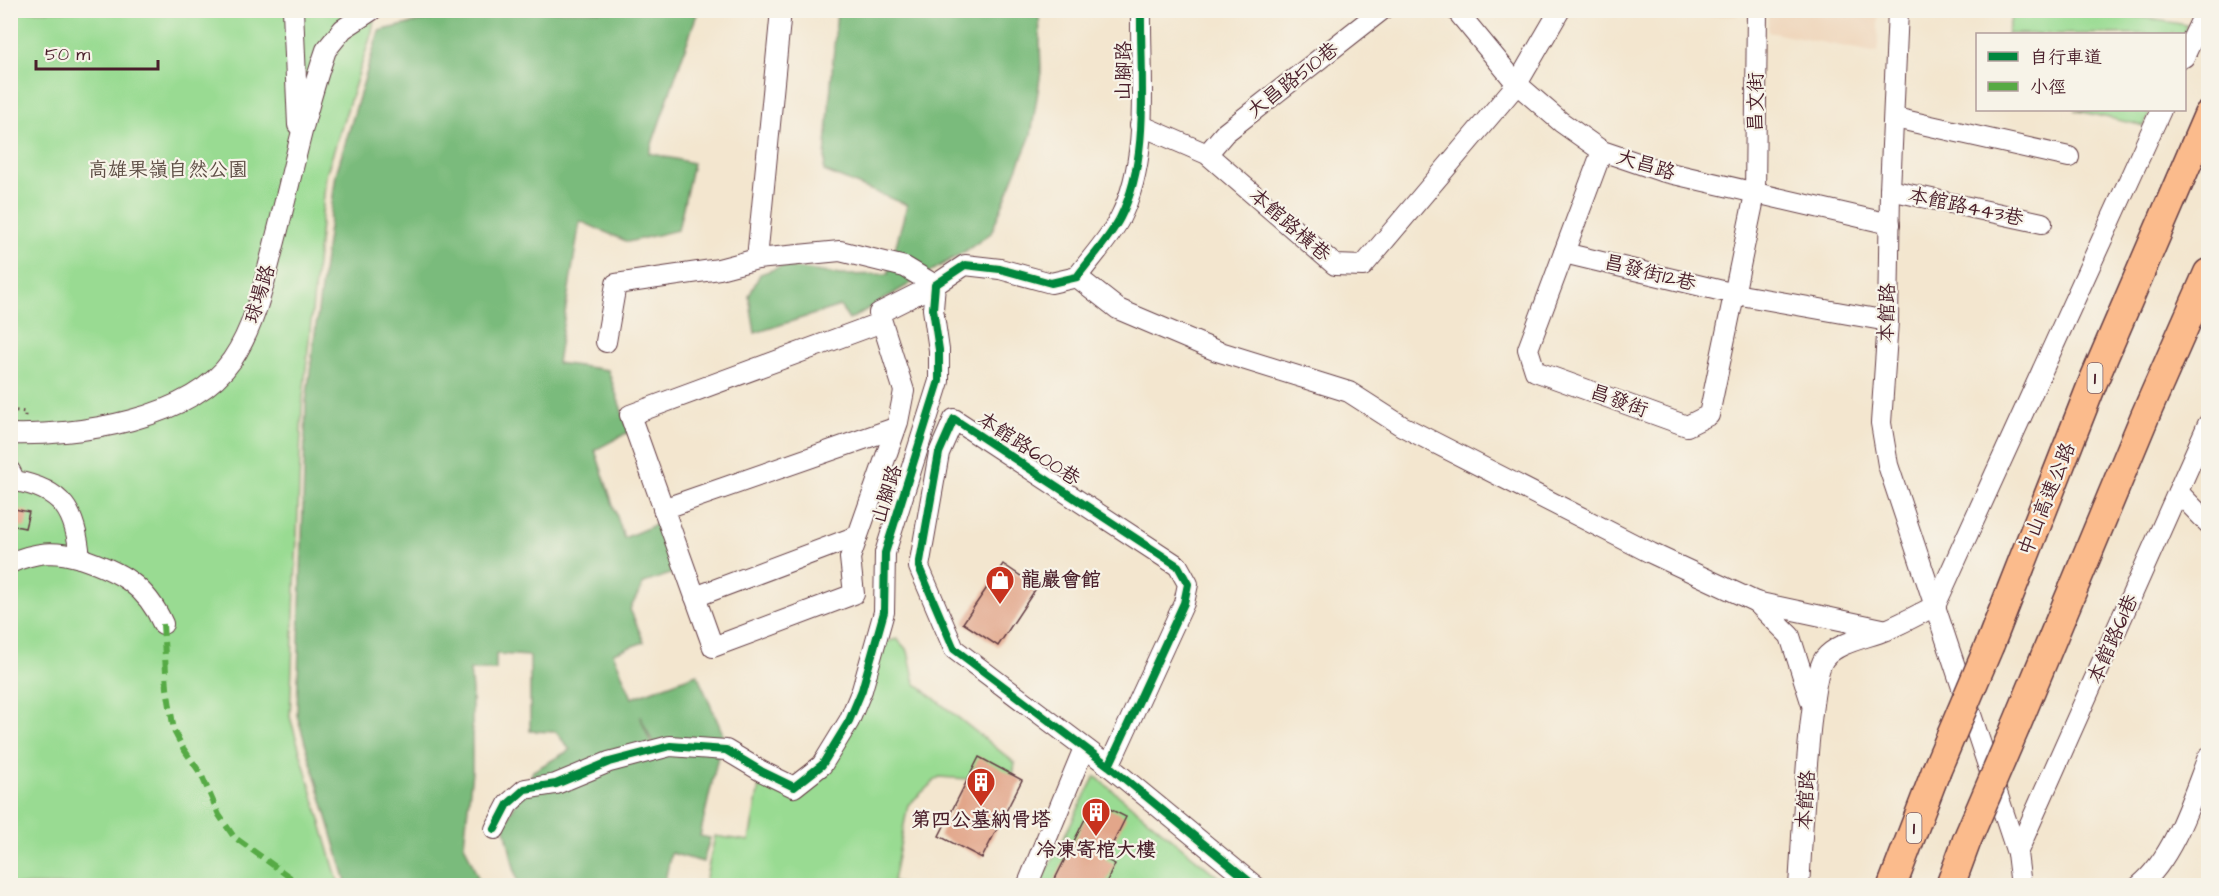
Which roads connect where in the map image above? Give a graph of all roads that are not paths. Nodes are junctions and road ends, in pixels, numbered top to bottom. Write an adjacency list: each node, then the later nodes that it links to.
1 (293, 10): 17 (street)
2 (372, 10): 17 (street, 球場路)
3 (781, 10): 26 (street)
4 (1141, 10): 16 (street, 山腳路)
5 (1382, 10): 19 (street, 大昌路510巷)
6 (1456, 10): 12 (street, 大昌路)
7 (1560, 10): 12 (street)
8 (1757, 10): 22 (street, 昌文街)
9 (1898, 10): 15 (street, 本館路)
10 (2206, 10): 11 (street)
11 (2186, 53)
12 (1517, 84): 18 (street, 大昌路); 19 (street, 本館路橫巷)
13 (2161, 111): 46 (street)
14 (2208, 115): 59 (highway, 中山高速公路 / 1, bridge)
15 (1894, 118): 20 (street); 21 (street, 本館路)
16 (1140, 125): 19 (street, 本館路橫巷); 28 (street, 山腳路)
17 (299, 146): 36 (street, 球場路)
18 (1602, 151): 22 (street, 大昌路); 25 (street, 昌發街)
19 (1207, 154)
20 (2068, 157)
21 (1890, 190): 23 (street, 本館路443巷); 24 (street, 本館路)
22 (1755, 194): 24 (street, 大昌路); 30 (street, 昌發街)
23 (2042, 223)
24 (1890, 224): 31 (street, 本館路)
25 (1564, 253): 30 (street, 昌發街12巷); 30 (street, 昌發街)
26 (757, 259): 29 (street); 33 (street)
27 (2208, 273): 60 (highway, bridge)
28 (1077, 277): 29 (street); 45 (street)
29 (935, 285): 32 (street); 53 (street, 山腳路)
30 (1735, 294): 31 (street, 昌發街12巷)
31 (1888, 321): 46 (street, 本館路)
32 (882, 322): 35 (street); 39 (street)
33 (606, 342)
34 (2208, 424): 38 (street, 本館路61巷)
35 (896, 428): 39 (street); 41 (street)
36 (10, 434)
37 (10, 471): 42 (street)
38 (2178, 492): 40 (street); 54 (street, 本館路61巷)
39 (663, 509): 44 (street)
40 (2208, 523)
41 (857, 536): 44 (street); 44 (street)
42 (80, 558): 43 (street); 47 (street)
43 (10, 563)
44 (695, 597)
45 (1756, 602): 48 (street); 49 (street)
46 (1935, 606): 48 (street, 本館路); 54 (street, 本館路)
47 (163, 624)
48 (1887, 630): 49 (street, 本館路)
49 (1813, 708): 58 (street, 本館路)
50 (1084, 748): 52 (street, 本館路600巷); 52 (street, 本館路600巷); 56 (street)
51 (2208, 757): 55 (street)
52 (1109, 766): 57 (street, 本館路600巷)
53 (495, 829)
54 (2016, 854): 61 (street, 本館路)
55 (2147, 882)
56 (1027, 885)
57 (1255, 885)
58 (1799, 885)
59 (1893, 885)
60 (1950, 885)
61 (2021, 885)

